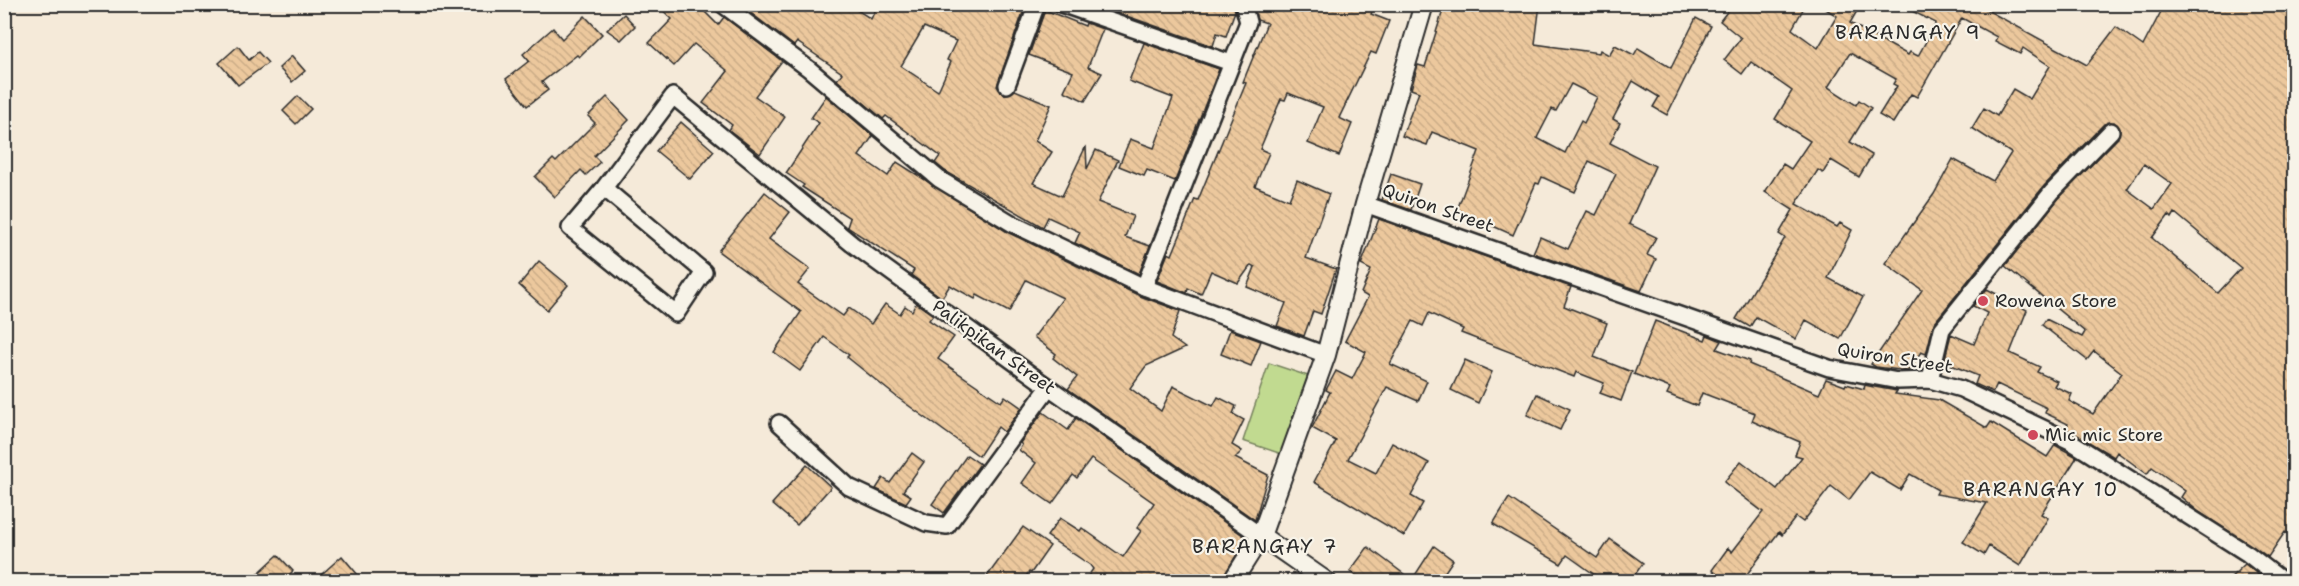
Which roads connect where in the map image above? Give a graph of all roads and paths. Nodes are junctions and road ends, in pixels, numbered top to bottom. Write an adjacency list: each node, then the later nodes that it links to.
1 (722, 4): 11 (street)
2 (1037, 4): 7 (street)
3 (1062, 4): 6 (street)
4 (1243, 4): 6 (street)
5 (1424, 4): 10 (street)
6 (1231, 63): 11 (street)
7 (1006, 85)
8 (2111, 131): 13 (street)
9 (604, 188): 9 (street); 14 (street, Palikpikan Street)
10 (1365, 204): 12 (street); 13 (street, Quiron Street)
11 (1144, 287): 12 (street)
12 (1326, 355): 16 (street)
13 (1930, 380): 19 (street, Quiron Street)
14 (1049, 387): 15 (street); 16 (street, Palikpikan Street)
15 (779, 423)
16 (1261, 536): 17 (street); 18 (street, Palikpikan Street)
17 (1232, 582)
18 (1327, 582)
19 (2284, 582)

